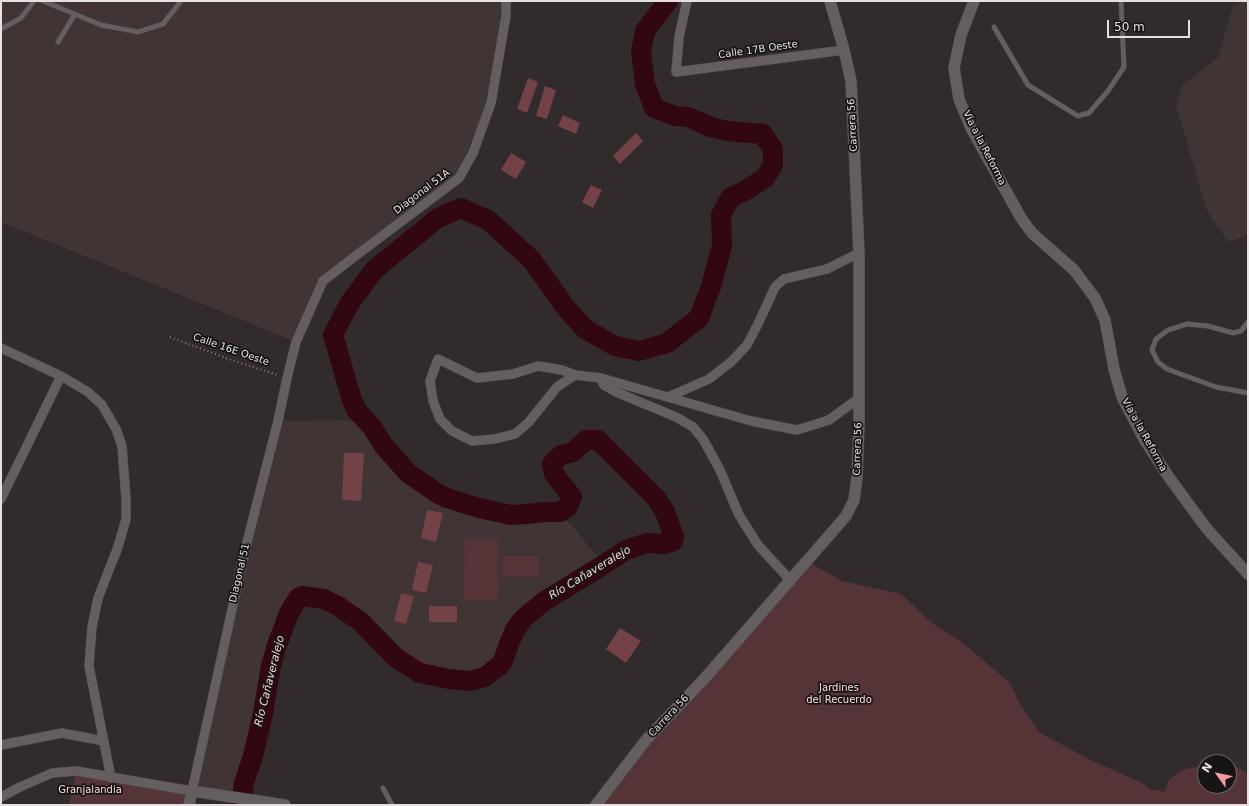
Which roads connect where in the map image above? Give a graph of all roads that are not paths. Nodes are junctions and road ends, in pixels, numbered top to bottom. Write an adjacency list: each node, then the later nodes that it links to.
1 (34, 1): 11 (lane)
2 (43, 1): 9 (lane)
3 (181, 1): 9 (lane)
4 (506, 1): 16 (street, Diagonal 51A)
5 (687, 1): 13 (street, Calle 17B Oeste)
6 (830, 1): 13 (street, Carrera 56)
7 (974, 1): 25 (street, Vía a la Reforma)
8 (1121, 1): 10 (lane)
9 (75, 14): 12 (lane)
10 (994, 27)
11 (1, 29)
12 (58, 42)
13 (844, 50): 14 (street, Carrera 56)
14 (859, 253): 22 (street); 23 (street, Carrera 56)
15 (1248, 322): 21 (lane)
16 (296, 342): 31 (street, Diagonal 51)
17 (1, 348): 19 (street)
18 (575, 375): 18 (street); 20 (street)
19 (61, 376): 24 (street); 27 (street)
20 (600, 378): 22 (street); 26 (street)
21 (1248, 393)
22 (668, 397): 23 (street)
23 (859, 398): 26 (street, Carrera 56)
24 (1, 499)
25 (1248, 574)
26 (790, 581): 36 (street, Carrera 56)
27 (104, 741): 28 (street); 29 (street)
28 (1, 745)
29 (111, 778): 31 (street); 32 (street)
30 (383, 788): 35 (lane)
31 (192, 791): 33 (street, Diagonal 51); 34 (street)
32 (1, 797)
33 (189, 805)
34 (285, 805)
35 (392, 805)
36 (596, 805)

